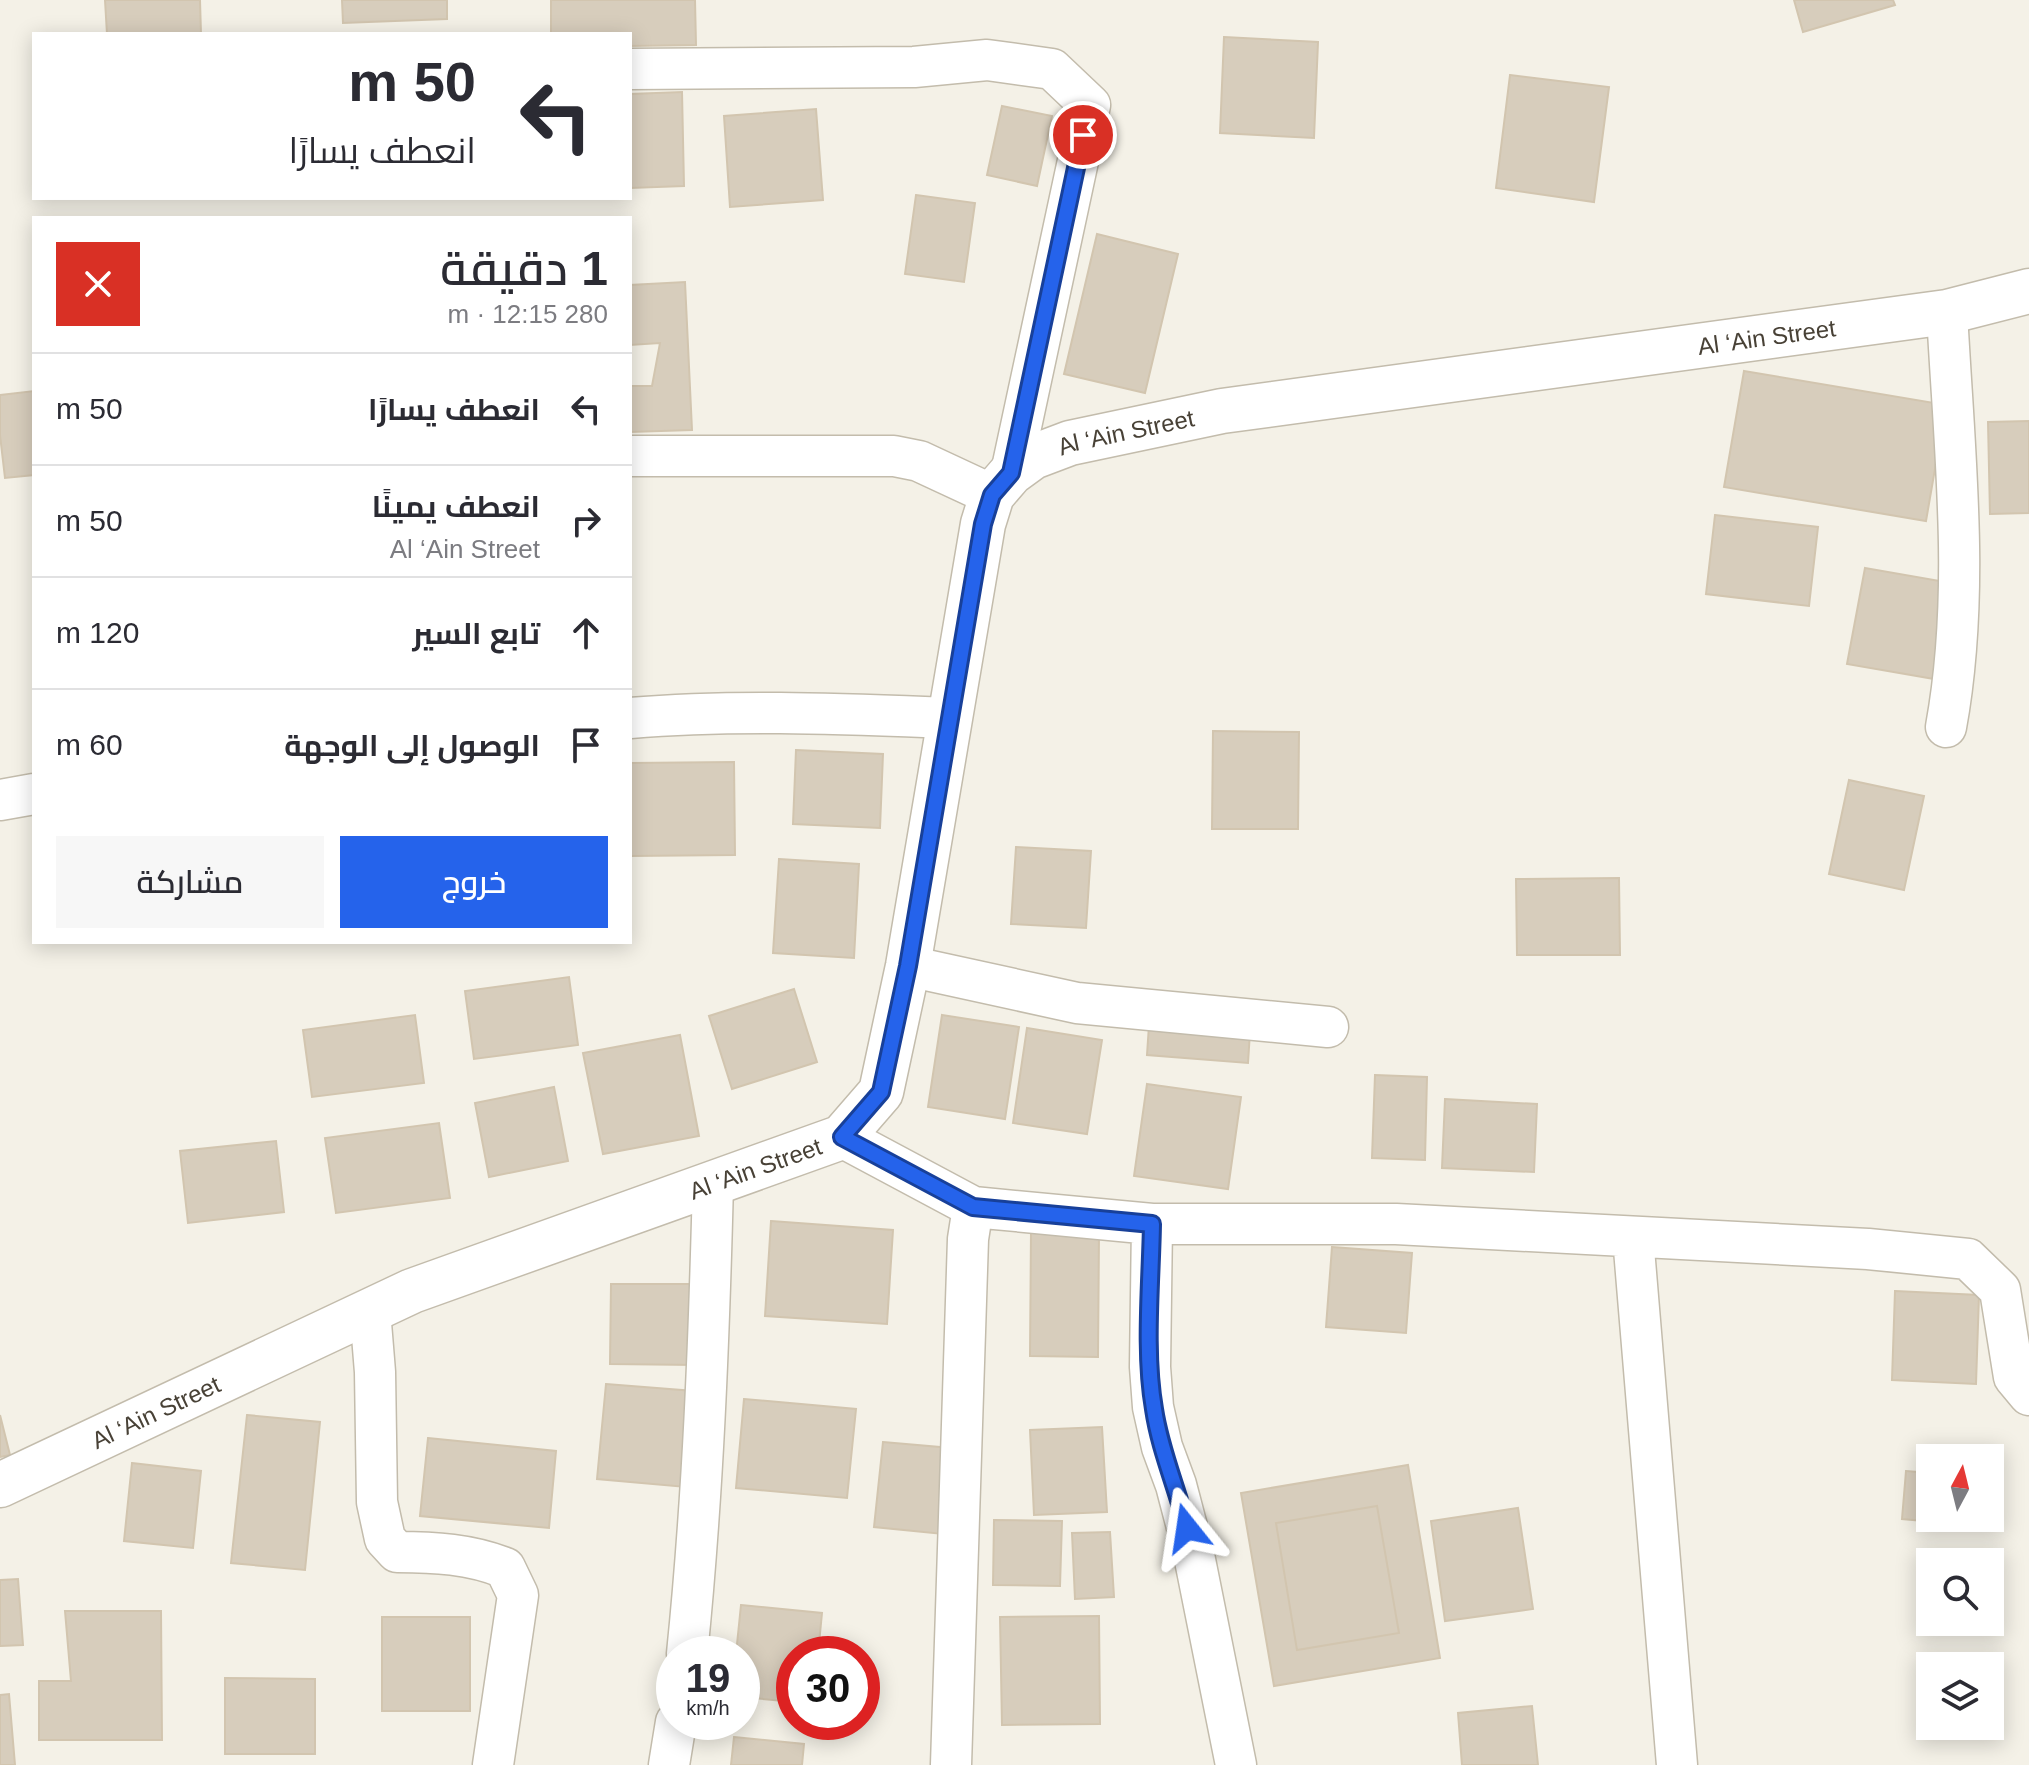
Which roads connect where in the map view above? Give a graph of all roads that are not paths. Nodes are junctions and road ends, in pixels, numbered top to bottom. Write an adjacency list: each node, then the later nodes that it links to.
1 (632, 69): 5 (street)
2 (2029, 291): 3 (street, Al ‘Ain Street)
3 (1947, 312): 5 (street, Al ‘Ain Street); 8 (street)
4 (632, 456): 5 (street)
5 (1001, 484): 7 (street, Al ‘Ain Street)
6 (632, 718): 7 (street)
7 (950, 718): 11 (street, Al ‘Ain Street)
8 (1946, 727)
9 (32, 794): 10 (street)
10 (0, 800)
11 (908, 966): 12 (street); 13 (street, Al ‘Ain Street)
12 (1328, 1027)
13 (842, 1137): 14 (street, Al ‘Ain Street); 15 (street)
14 (713, 1183): 18 (street, Al ‘Ain Street); 21 (street)
15 (973, 1207): 16 (street); 25 (street)
16 (1152, 1224): 17 (street); 26 (street)
17 (1633, 1237): 19 (street); 27 (street)
18 (370, 1311): 20 (street, Al ‘Ain Street); 23 (street)
19 (2029, 1395)
20 (0, 1485)
21 (689, 1636)
22 (673, 1740): 24 (street)
23 (493, 1765)
24 (669, 1765)
25 (951, 1765)
26 (1236, 1765)
27 (1677, 1765)

